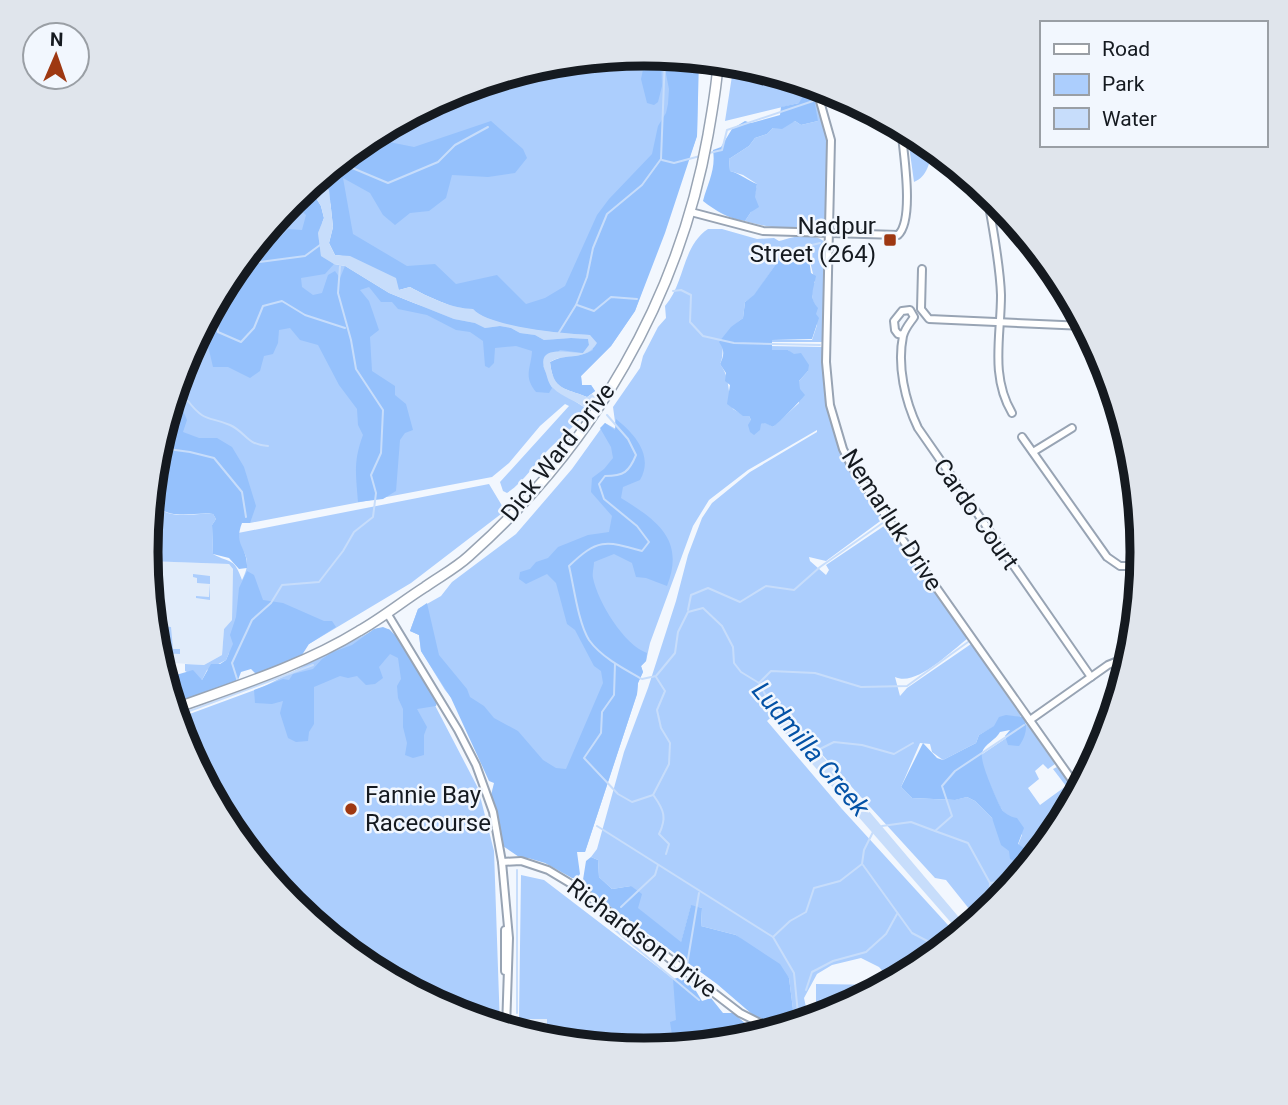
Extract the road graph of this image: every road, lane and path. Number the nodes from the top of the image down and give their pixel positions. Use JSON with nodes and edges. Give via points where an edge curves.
{"nodes":[{"id":1,"x":716,"y":72,"type":"edge"},
{"id":2,"x":819,"y":99,"type":"edge"},
{"id":3,"x":902,"y":141,"type":"edge"},
{"id":4,"x":989,"y":210,"type":"edge"},
{"id":5,"x":691,"y":212,"type":"junction"},
{"id":6,"x":830,"y":234,"type":"junction"},
{"id":7,"x":922,"y":269,"type":"dead end"},
{"id":8,"x":999,"y":323,"type":"junction"},
{"id":9,"x":1073,"y":326,"type":"edge"},
{"id":10,"x":903,"y":335,"type":"dead end"},
{"id":11,"x":1012,"y":413,"type":"dead end"},
{"id":12,"x":1072,"y":428,"type":"dead end"},
{"id":13,"x":1022,"y":436,"type":"dead end"},
{"id":14,"x":1033,"y":452,"type":"junction"},
{"id":15,"x":1130,"y":566,"type":"edge"},
{"id":16,"x":387,"y":613,"type":"junction"},
{"id":17,"x":1117,"y":662,"type":"edge"},
{"id":18,"x":1091,"y":677,"type":"junction"},
{"id":19,"x":183,"y":705,"type":"edge"},
{"id":20,"x":1030,"y":720,"type":"junction"},
{"id":21,"x":1073,"y":781,"type":"edge"},
{"id":22,"x":502,"y":862,"type":"junction"},
{"id":23,"x":506,"y":1018,"type":"edge"},
{"id":24,"x":762,"y":1024,"type":"edge"}],
"edges":[{"from":1,"to":5,"type":"street","name":"Dick Ward Drive"},
{"from":2,"to":6,"type":"street","name":"Nemarluk Drive","via":[[831,140]]},
{"from":3,"to":6,"type":"street","via":[[904,229],[894,236]]},
{"from":4,"to":8,"type":"street","via":[[1000,287]]},
{"from":5,"to":6,"type":"street","via":[[763,231]]},
{"from":5,"to":16,"type":"street","name":"Dick Ward Drive","via":[[649,322],[592,416],[524,503],[467,558]]},
{"from":6,"to":20,"type":"street","name":"Nemarluk Drive","via":[[827,379],[843,449]]},
{"from":7,"to":8,"type":"street","via":[[921,309],[926,318]]},
{"from":8,"to":9,"type":"street"},
{"from":8,"to":11,"type":"street","via":[[998,369]]},
{"from":10,"to":18,"type":"street","name":"Cardo Court","via":[[905,393],[918,428]]},
{"from":12,"to":14,"type":"street"},
{"from":13,"to":14,"type":"street"},
{"from":14,"to":15,"type":"street","via":[[1107,557]]},
{"from":16,"to":19,"type":"street","name":"Dick Ward Drive","via":[[307,656]]},
{"from":16,"to":22,"type":"street","via":[[476,765],[493,812]]},
{"from":17,"to":18,"type":"street"},
{"from":18,"to":20,"type":"street"},
{"from":20,"to":21,"type":"street","name":"Nemarluk Drive"},
{"from":22,"to":23,"type":"street"},
{"from":22,"to":24,"type":"street","name":"Richardson Drive","via":[[522,861],[578,888],[740,1013]]}]}
